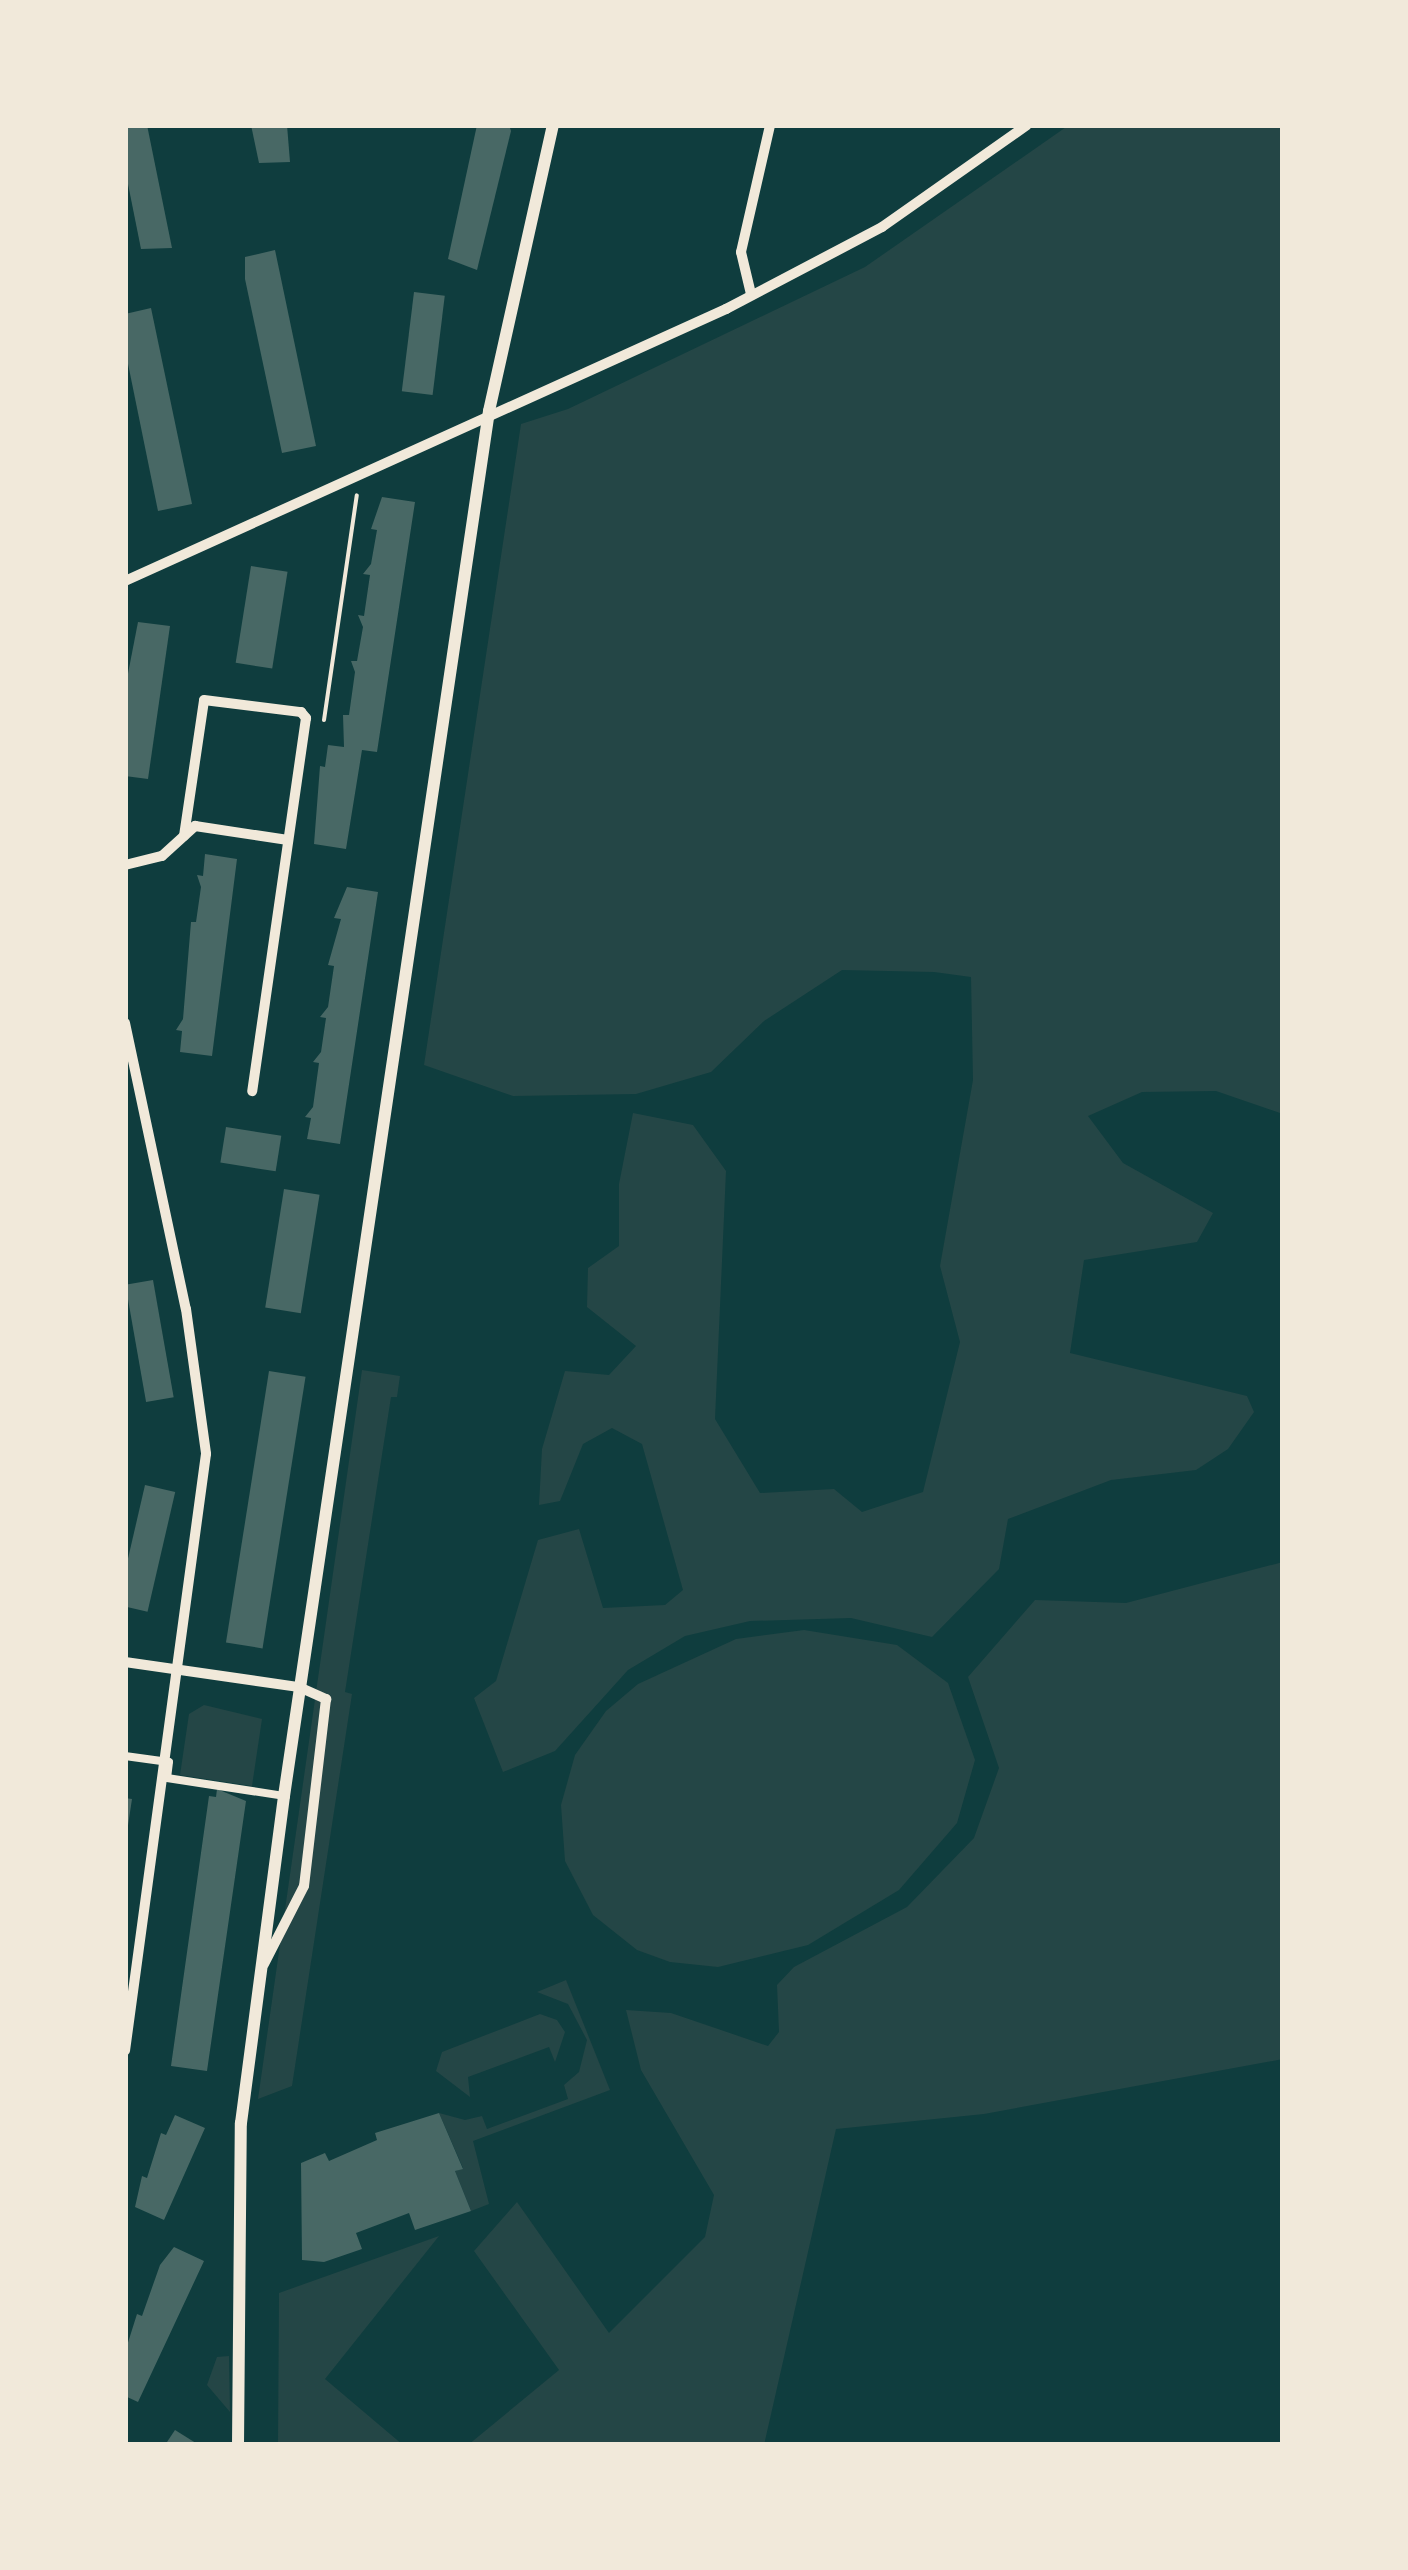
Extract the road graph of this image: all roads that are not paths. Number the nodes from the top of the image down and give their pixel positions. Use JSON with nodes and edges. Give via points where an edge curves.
{"nodes":[{"id":1,"x":553,"y":125,"type":"edge"},
{"id":2,"x":770,"y":125,"type":"edge"},
{"id":3,"x":1027,"y":125,"type":"edge"},
{"id":4,"x":752,"y":294,"type":"junction"},
{"id":5,"x":489,"y":411,"type":"junction"},
{"id":6,"x":125,"y":580,"type":"edge"},
{"id":7,"x":184,"y":836,"type":"junction"},
{"id":8,"x":288,"y":840,"type":"junction"},
{"id":9,"x":125,"y":865,"type":"edge"},
{"id":10,"x":125,"y":1024,"type":"edge"},
{"id":11,"x":252,"y":1092,"type":"dead end"},
{"id":12,"x":125,"y":1662,"type":"edge"},
{"id":13,"x":176,"y":1669,"type":"junction"},
{"id":14,"x":300,"y":1686,"type":"junction"},
{"id":15,"x":125,"y":1756,"type":"edge"},
{"id":16,"x":164,"y":1762,"type":"junction"},
{"id":17,"x":284,"y":1796,"type":"junction"},
{"id":18,"x":261,"y":1968,"type":"junction"},
{"id":19,"x":125,"y":2051,"type":"edge"},
{"id":20,"x":238,"y":2445,"type":"edge"}],
"edges":[{"from":1,"to":5,"type":"street"},
{"from":2,"to":4,"type":"street","via":[[742,252]]},
{"from":3,"to":4,"type":"street","via":[[882,227]]},
{"from":4,"to":5,"type":"street"},
{"from":5,"to":6,"type":"street"},
{"from":5,"to":14,"type":"street"},
{"from":7,"to":8,"type":"street","via":[[195,826]]},
{"from":7,"to":8,"type":"street","via":[[204,700],[304,715]]},
{"from":7,"to":9,"type":"street","via":[[162,856]]},
{"from":8,"to":11,"type":"street"},
{"from":10,"to":13,"type":"street","via":[[186,1309],[206,1454]]},
{"from":12,"to":13,"type":"street"},
{"from":13,"to":14,"type":"street"},
{"from":13,"to":16,"type":"street"},
{"from":14,"to":17,"type":"street"},
{"from":14,"to":18,"type":"street","via":[[322,1692],[328,1715],[304,1886]]},
{"from":15,"to":16,"type":"street"},
{"from":16,"to":17,"type":"street","via":[[168,1778]]},
{"from":16,"to":19,"type":"street"},
{"from":17,"to":18,"type":"street"},
{"from":18,"to":20,"type":"street","via":[[240,2136]]}]}
